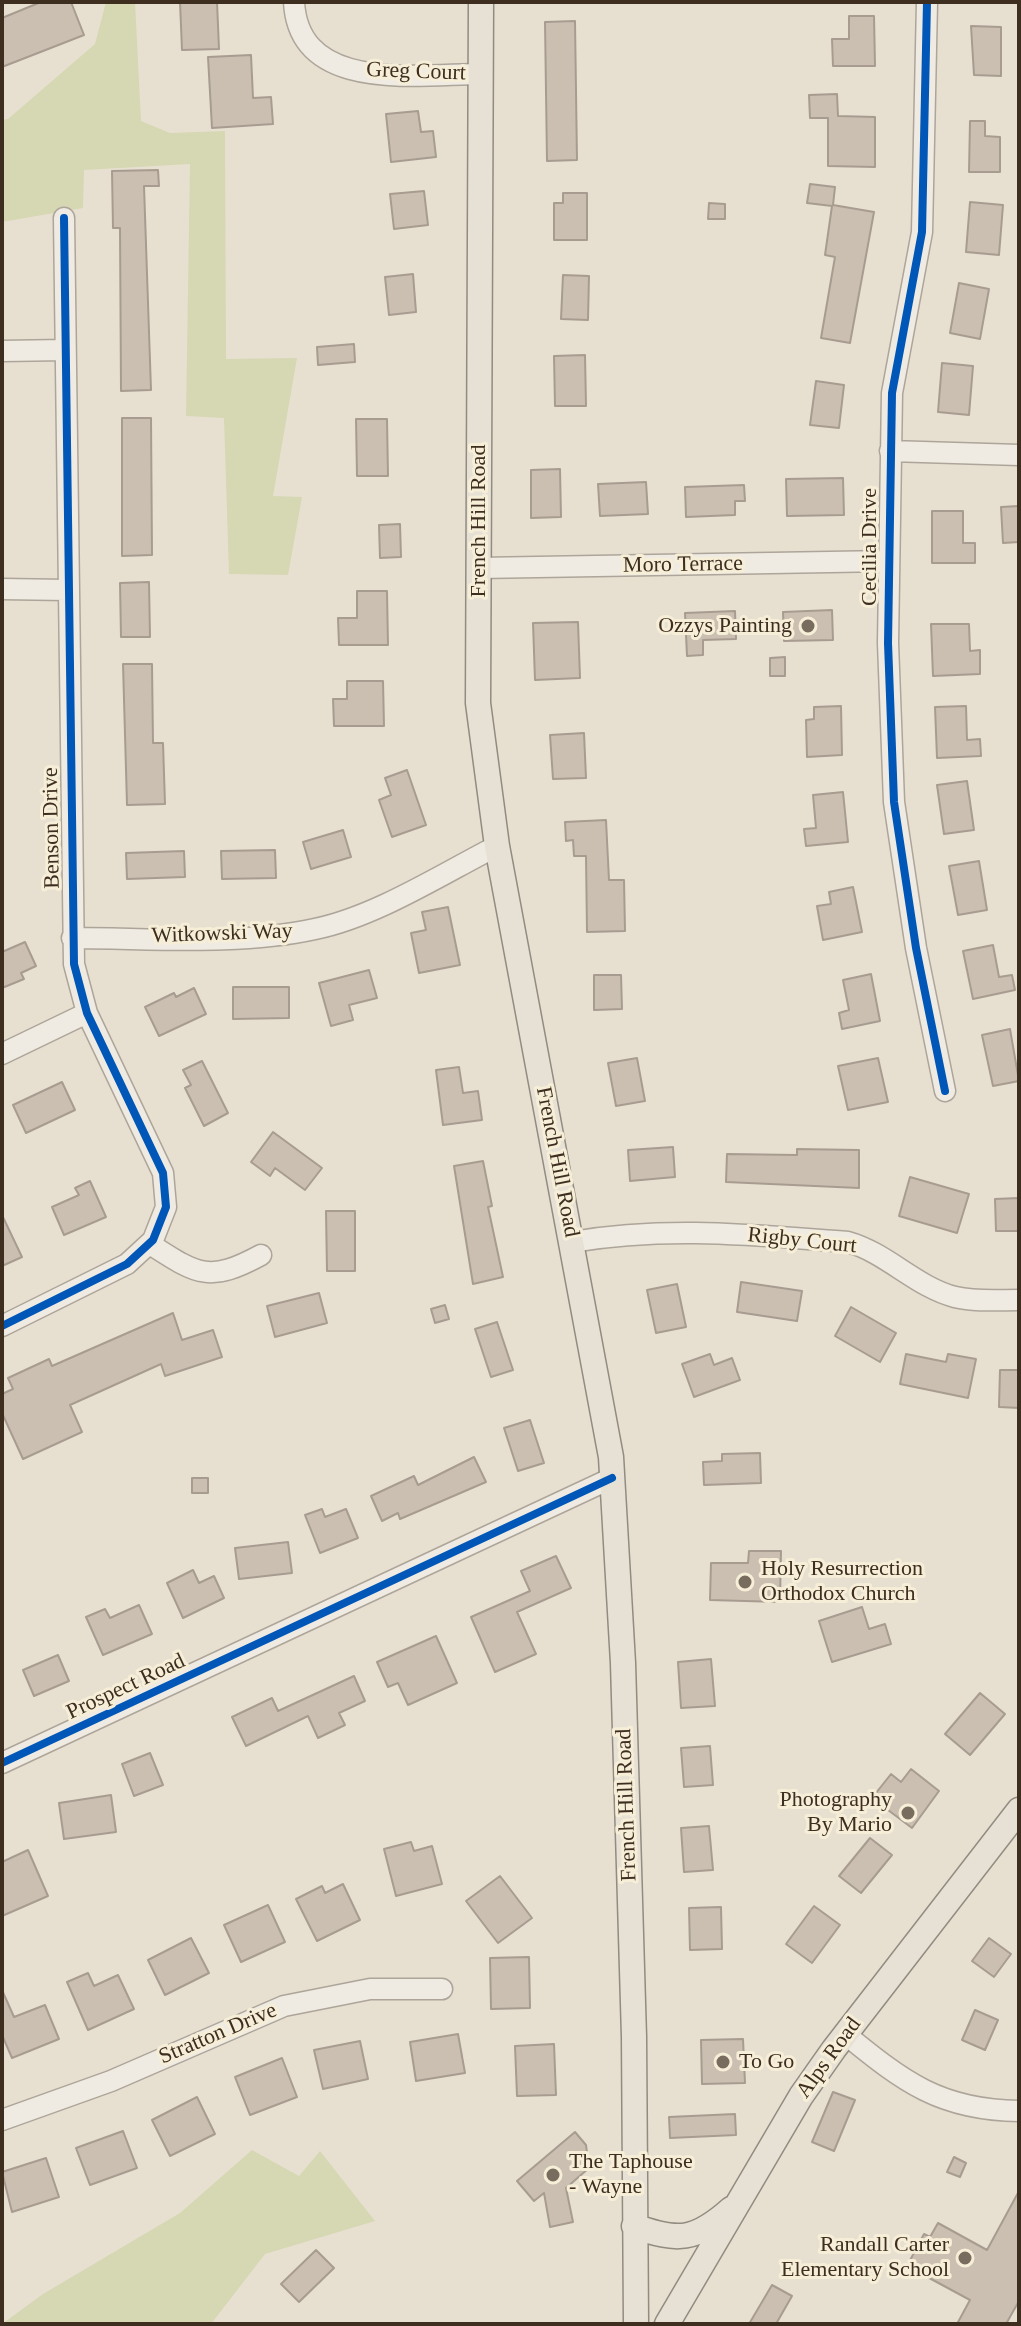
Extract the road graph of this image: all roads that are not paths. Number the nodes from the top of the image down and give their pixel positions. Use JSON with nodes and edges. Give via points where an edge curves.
{"nodes":[{"id":1,"x":294,"y":2,"type":"edge"},
{"id":2,"x":481,"y":2,"type":"edge"},
{"id":3,"x":927,"y":2,"type":"edge"},
{"id":4,"x":482,"y":74,"type":"junction"},
{"id":5,"x":64,"y":218,"type":"dead end"},
{"id":6,"x":64,"y":350,"type":"junction"},
{"id":7,"x":2,"y":351,"type":"edge"},
{"id":8,"x":890,"y":451,"type":"junction"},
{"id":9,"x":1019,"y":455,"type":"edge"},
{"id":10,"x":888,"y":561,"type":"junction"},
{"id":11,"x":479,"y":568,"type":"junction"},
{"id":12,"x":2,"y":589,"type":"edge"},
{"id":13,"x":67,"y":590,"type":"junction"},
{"id":14,"x":497,"y":846,"type":"junction"},
{"id":15,"x":72,"y":938,"type":"junction"},
{"id":16,"x":87,"y":1013,"type":"junction"},
{"id":17,"x":2,"y":1054,"type":"edge"},
{"id":18,"x":945,"y":1091,"type":"dead end"},
{"id":19,"x":572,"y":1242,"type":"junction"},
{"id":20,"x":150,"y":1244,"type":"junction"},
{"id":21,"x":261,"y":1255,"type":"dead end"},
{"id":22,"x":1019,"y":1300,"type":"edge"},
{"id":23,"x":2,"y":1326,"type":"edge"},
{"id":24,"x":612,"y":1478,"type":"junction"},
{"id":25,"x":2,"y":1763,"type":"edge"},
{"id":26,"x":1019,"y":1810,"type":"edge"},
{"id":27,"x":442,"y":1989,"type":"dead end"},
{"id":28,"x":845,"y":2034,"type":"junction"},
{"id":29,"x":1019,"y":2111,"type":"edge"},
{"id":30,"x":2,"y":2120,"type":"edge"},
{"id":31,"x":739,"y":2202,"type":"junction"},
{"id":32,"x":634,"y":2226,"type":"junction"},
{"id":33,"x":636,"y":2324,"type":"edge"},
{"id":34,"x":667,"y":2324,"type":"edge"}],
"edges":[{"from":1,"to":4,"type":"street","name":"Greg Court","via":[[303,36],[322,59],[345,70]]},
{"from":2,"to":4,"type":"main road","name":"French Hill Road"},
{"from":3,"to":8,"type":"street","name":"Cecilia Drive","via":[[922,232],[892,393]]},
{"from":4,"to":11,"type":"main road","name":"French Hill Road"},
{"from":5,"to":6,"type":"street","name":"Benson Drive"},
{"from":6,"to":7,"type":"street"},
{"from":6,"to":13,"type":"street","name":"Benson Drive"},
{"from":8,"to":9,"type":"street"},
{"from":8,"to":10,"type":"street","name":"Cecilia Drive"},
{"from":10,"to":11,"type":"street","name":"Moro Terrace"},
{"from":10,"to":18,"type":"street","name":"Cecilia Drive","via":[[894,802]]},
{"from":11,"to":14,"type":"main road","name":"French Hill Road","via":[[478,703]]},
{"from":12,"to":13,"type":"street"},
{"from":13,"to":15,"type":"street","name":"Benson Drive"},
{"from":14,"to":15,"type":"street","name":"Witkowski Way","via":[[426,883],[314,930],[235,937]]},
{"from":14,"to":19,"type":"main road","name":"French Hill Road"},
{"from":15,"to":16,"type":"street","name":"Benson Drive"},
{"from":16,"to":17,"type":"street"},
{"from":16,"to":20,"type":"street","name":"Benson Drive","via":[[163,1173],[166,1207]]},
{"from":19,"to":22,"type":"street","name":"Rigby Court","via":[[629,1232],[682,1231],[848,1242],[955,1297]]},
{"from":19,"to":24,"type":"main road","name":"French Hill Road"},
{"from":20,"to":21,"type":"street","via":[[184,1267],[203,1272],[229,1273]]},
{"from":20,"to":23,"type":"street","name":"Benson Drive","via":[[127,1264]]},
{"from":24,"to":25,"type":"street","name":"Prospect Road"},
{"from":24,"to":32,"type":"main road","name":"French Hill Road","via":[[624,1694]]},
{"from":26,"to":28,"type":"main road","name":"Alps Road"},
{"from":27,"to":30,"type":"street","name":"Stratton Drive","via":[[370,1989],[284,2006],[111,2081]]},
{"from":28,"to":29,"type":"street","via":[[924,2093],[979,2110]]},
{"from":28,"to":31,"type":"main road","name":"Alps Road","via":[[767,2149]]},
{"from":31,"to":32,"type":"main road","via":[[714,2225],[690,2237],[663,2236]]},
{"from":31,"to":34,"type":"main road","name":"Alps Road"},
{"from":32,"to":33,"type":"main road","name":"French Hill Road"}]}
